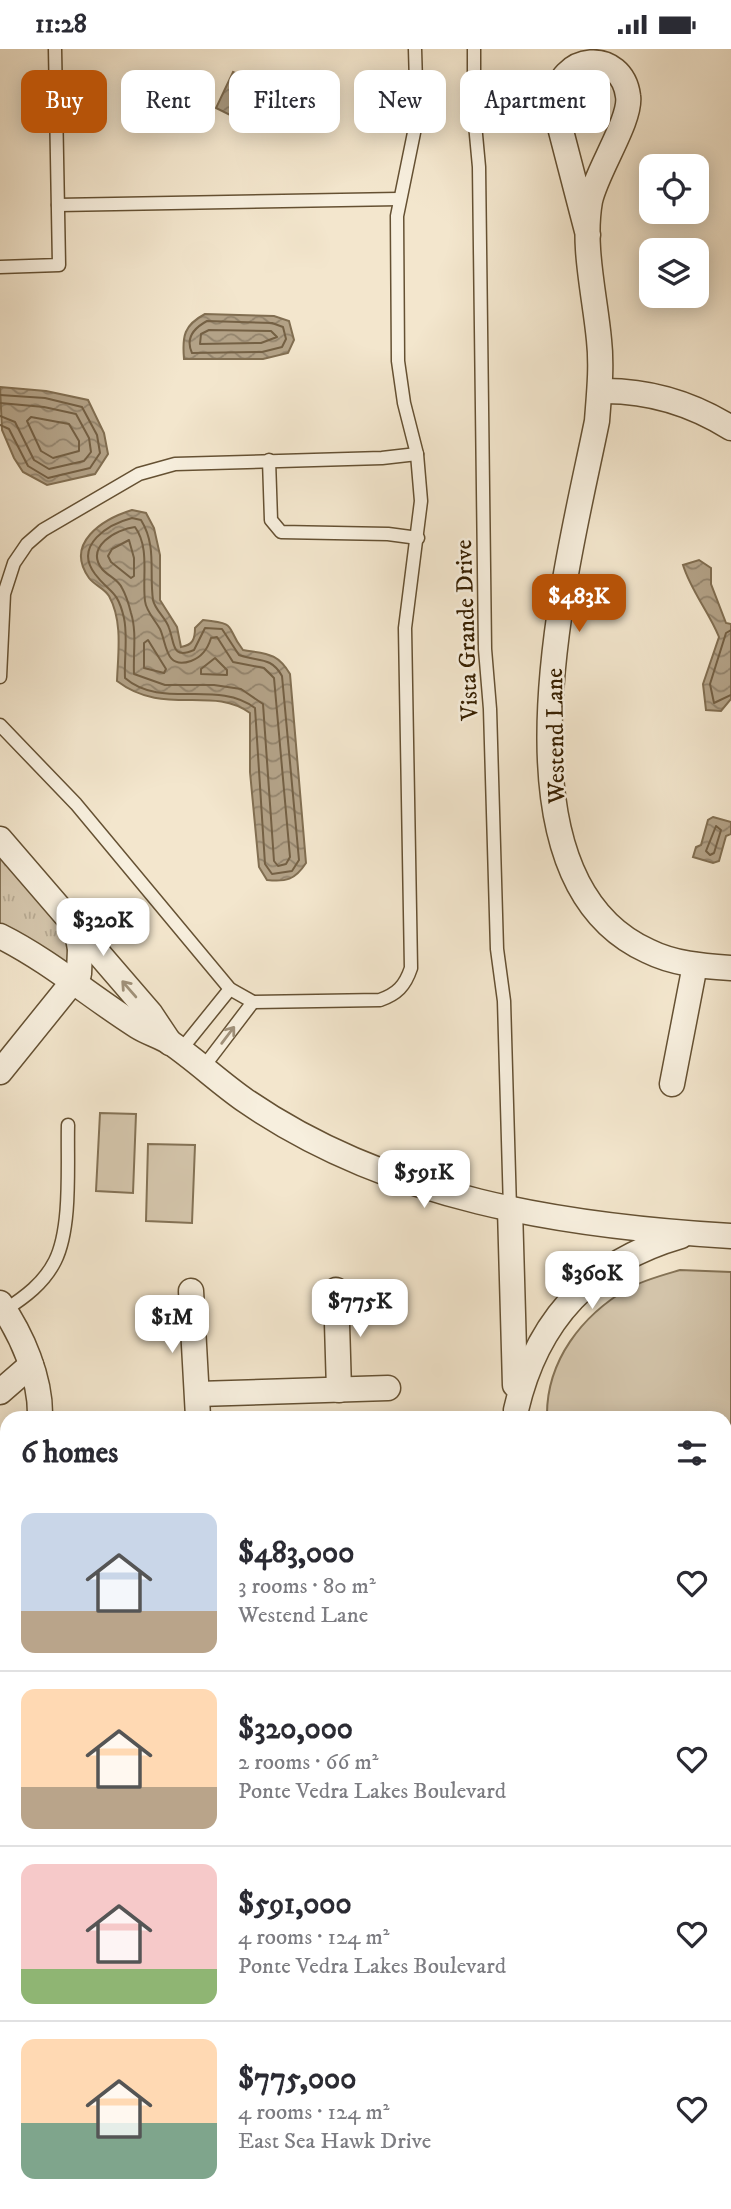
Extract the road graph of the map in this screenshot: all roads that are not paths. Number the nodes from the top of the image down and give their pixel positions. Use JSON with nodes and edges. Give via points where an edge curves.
{"nodes":[{"id":1,"x":55,"y":49,"type":"edge"},
{"id":2,"x":415,"y":49,"type":"edge"},
{"id":3,"x":474,"y":49,"type":"edge"},
{"id":4,"x":599,"y":56,"type":"edge"},
{"id":5,"x":399,"y":199,"type":"junction"},
{"id":6,"x":58,"y":205,"type":"junction"},
{"id":7,"x":588,"y":235,"type":"junction"},
{"id":8,"x":0,"y":267,"type":"edge"},
{"id":9,"x":600,"y":390,"type":"junction"},
{"id":10,"x":731,"y":428,"type":"edge"},
{"id":11,"x":417,"y":454,"type":"junction"},
{"id":12,"x":270,"y":460,"type":"junction"},
{"id":13,"x":418,"y":538,"type":"junction"},
{"id":14,"x":3,"y":583,"type":"edge"},
{"id":15,"x":0,"y":677,"type":"edge"},
{"id":16,"x":0,"y":725,"type":"edge"},
{"id":17,"x":0,"y":839,"type":"edge"},
{"id":18,"x":76,"y":927,"type":"junction"},
{"id":19,"x":0,"y":936,"type":"edge"},
{"id":20,"x":695,"y":965,"type":"junction"},
{"id":21,"x":731,"y":968,"type":"edge"},
{"id":22,"x":75,"y":981,"type":"junction"},
{"id":23,"x":230,"y":989,"type":"junction"},
{"id":24,"x":253,"y":1002,"type":"junction"},
{"id":25,"x":175,"y":1047,"type":"junction"},
{"id":26,"x":1,"y":1068,"type":"edge"},
{"id":27,"x":202,"y":1069,"type":"junction"},
{"id":28,"x":672,"y":1084,"type":"dead end"},
{"id":29,"x":68,"y":1125,"type":"dead end"},
{"id":30,"x":510,"y":1209,"type":"junction"},
{"id":31,"x":690,"y":1233,"type":"junction"},
{"id":32,"x":731,"y":1235,"type":"edge"},
{"id":33,"x":336,"y":1290,"type":"dead end"},
{"id":34,"x":191,"y":1291,"type":"dead end"},
{"id":35,"x":2,"y":1306,"type":"edge"},
{"id":36,"x":31,"y":1365,"type":"junction"},
{"id":37,"x":388,"y":1388,"type":"dead end"},
{"id":38,"x":339,"y":1390,"type":"junction"},
{"id":39,"x":0,"y":1392,"type":"edge"},
{"id":40,"x":198,"y":1406,"type":"edge"},
{"id":41,"x":40,"y":1411,"type":"edge"},
{"id":42,"x":516,"y":1411,"type":"edge"},
{"id":43,"x":517,"y":1411,"type":"edge"}],
"edges":[{"from":1,"to":6,"type":"lane"},
{"from":2,"to":5,"type":"lane","via":[[417,118]]},
{"from":3,"to":30,"type":"lane","name":"Vista Grande Drive","via":[[484,610]]},
{"from":4,"to":7,"type":"street","via":[[627,87],[629,101],[625,119],[597,174]]},
{"from":4,"to":7,"type":"street","via":[[561,77],[554,104]]},
{"from":5,"to":6,"type":"lane"},
{"from":5,"to":11,"type":"lane","via":[[398,361]]},
{"from":6,"to":8,"type":"lane","via":[[59,265]]},
{"from":7,"to":9,"type":"street","name":"Westend Lane","via":[[600,344]]},
{"from":9,"to":10,"type":"street","via":[[652,395],[686,405]]},
{"from":9,"to":20,"type":"street","name":"Westend Lane","via":[[554,647],[556,827],[570,871],[601,915],[646,951]]},
{"from":11,"to":12,"type":"lane"},
{"from":11,"to":13,"type":"lane"},
{"from":12,"to":13,"type":"lane","via":[[271,520],[281,532]]},
{"from":12,"to":14,"type":"lane","via":[[175,464],[139,474],[43,530],[20,554]]},
{"from":13,"to":24,"type":"lane","via":[[405,628],[411,968],[407,980],[380,1000]]},
{"from":14,"to":15,"type":"lane"},
{"from":16,"to":23,"type":"lane","via":[[84,814]]},
{"from":17,"to":18,"type":"street"},
{"from":18,"to":22,"type":"street","via":[[81,963]]},
{"from":25,"to":18,"type":"street","one_way":true},
{"from":19,"to":22,"type":"street"},
{"from":20,"to":21,"type":"street","name":"Westend Lane"},
{"from":20,"to":28,"type":"street"},
{"from":22,"to":25,"type":"street","via":[[138,1027]]},
{"from":22,"to":26,"type":"street"},
{"from":23,"to":24,"type":"lane"},
{"from":23,"to":25,"type":"lane"},
{"from":27,"to":24,"type":"lane","one_way":true},
{"from":25,"to":27,"type":"street"},
{"from":27,"to":30,"type":"street","via":[[284,1125],[335,1152],[444,1193]]},
{"from":29,"to":35,"type":"lane","via":[[63,1228],[56,1260],[39,1283]]},
{"from":30,"to":31,"type":"street"},
{"from":30,"to":42,"type":"street"},
{"from":31,"to":32,"type":"street"},
{"from":31,"to":43,"type":"street","via":[[625,1258],[571,1299],[534,1351]]},
{"from":33,"to":38,"type":"street"},
{"from":34,"to":40,"type":"street"},
{"from":35,"to":36,"type":"street"},
{"from":36,"to":39,"type":"street"},
{"from":36,"to":41,"type":"street"},
{"from":37,"to":38,"type":"street"},
{"from":38,"to":40,"type":"street"}]}
